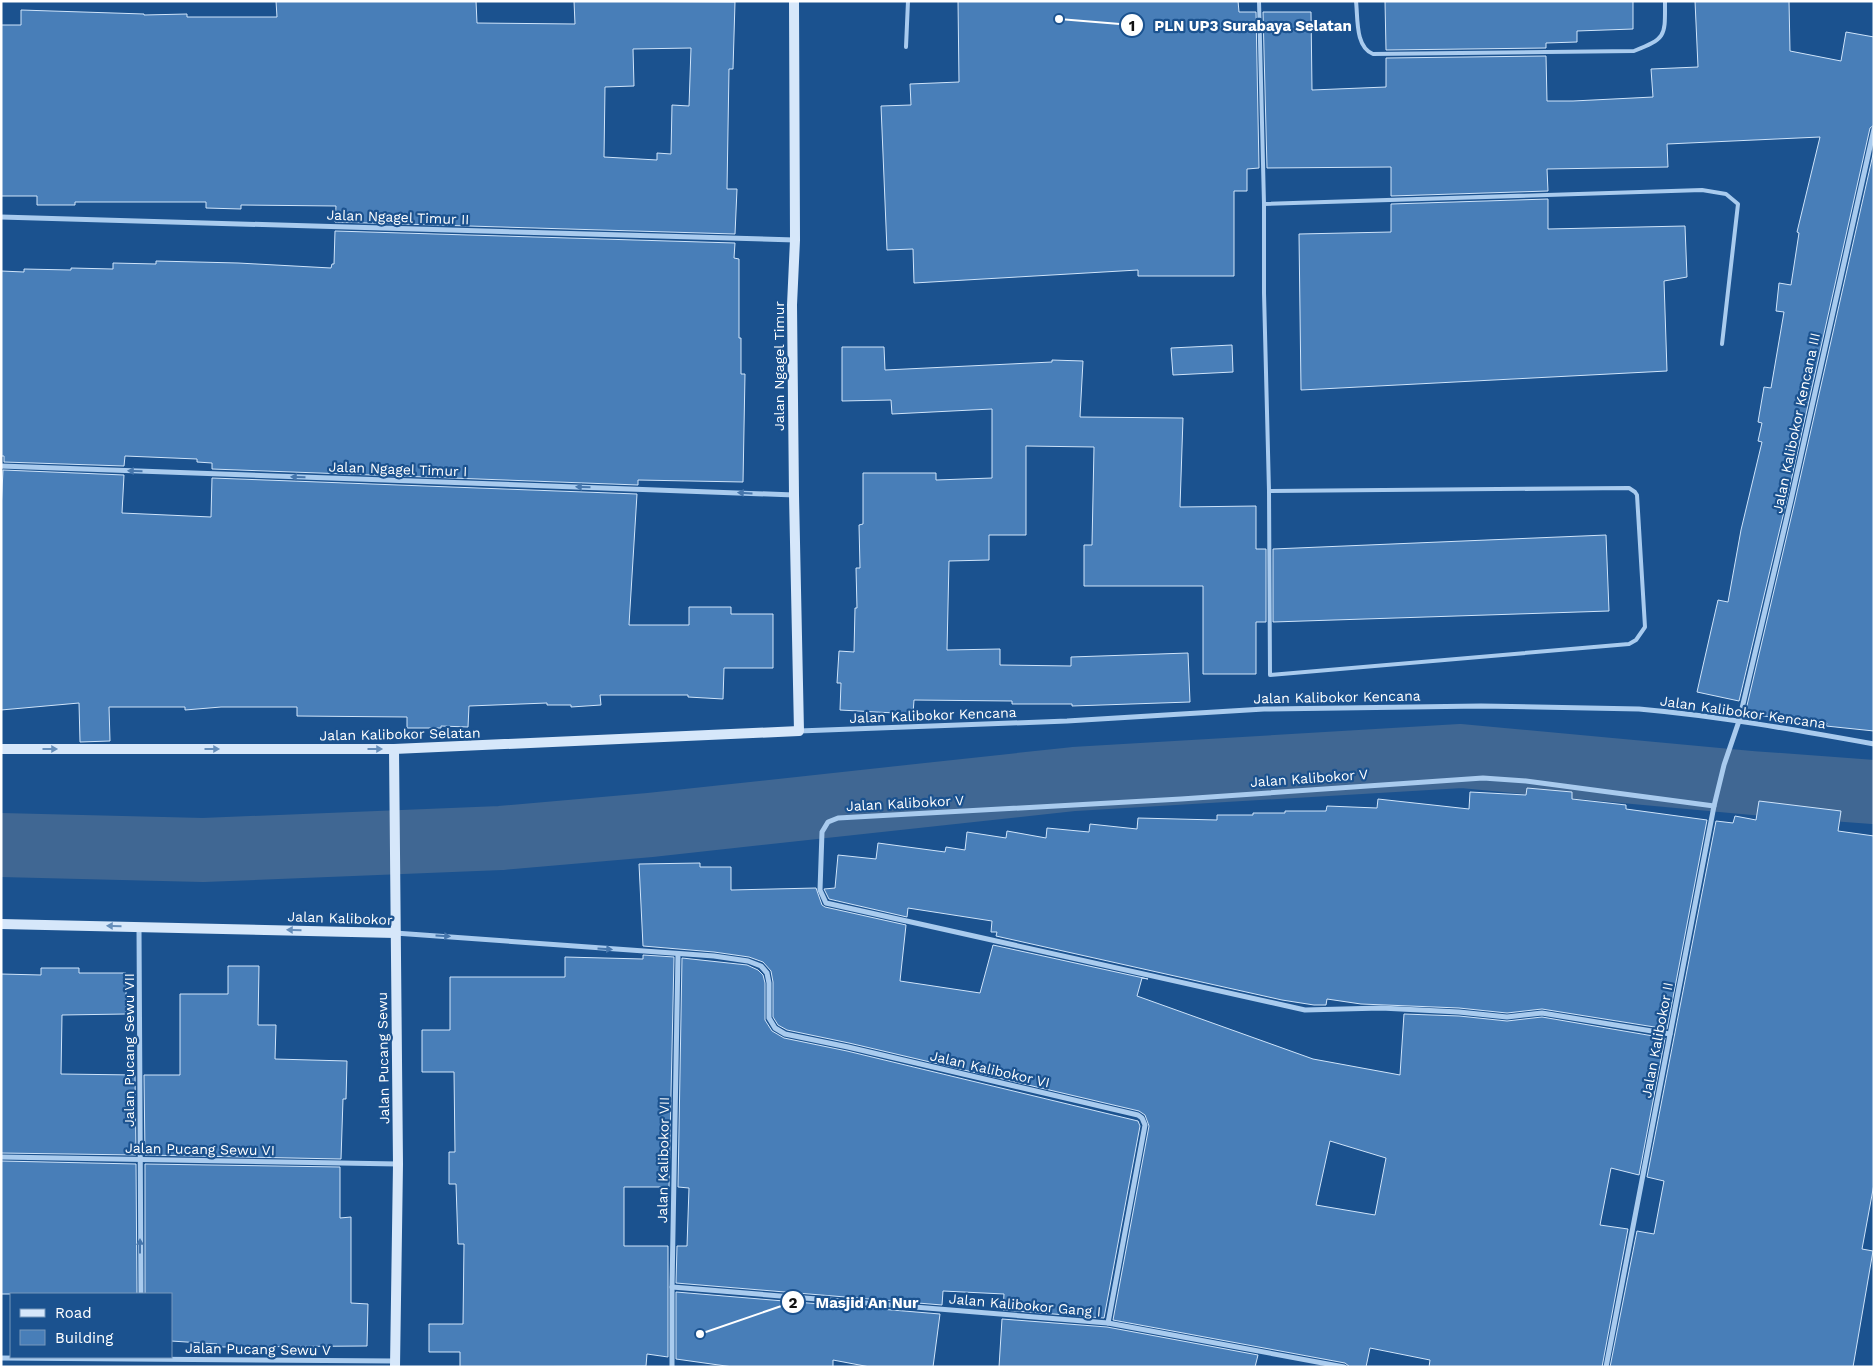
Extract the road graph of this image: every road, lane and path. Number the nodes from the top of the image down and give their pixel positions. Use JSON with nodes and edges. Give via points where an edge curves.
{"nodes":[{"id":1,"x":794,"y":1,"type":"edge"},
{"id":2,"x":908,"y":1,"type":"edge"},
{"id":3,"x":1259,"y":1,"type":"edge"},
{"id":4,"x":1356,"y":1,"type":"edge"},
{"id":5,"x":1666,"y":1,"type":"edge"},
{"id":6,"x":906,"y":47,"type":"dead end"},
{"id":7,"x":1874,"y":129,"type":"edge"},
{"id":8,"x":1264,"y":204,"type":"junction"},
{"id":9,"x":1,"y":217,"type":"edge"},
{"id":10,"x":795,"y":240,"type":"junction"},
{"id":11,"x":1722,"y":344,"type":"dead end"},
{"id":12,"x":1,"y":466,"type":"edge"},
{"id":13,"x":1268,"y":491,"type":"junction"},
{"id":14,"x":794,"y":495,"type":"junction"},
{"id":15,"x":1739,"y":721,"type":"junction"},
{"id":16,"x":800,"y":731,"type":"junction"},
{"id":17,"x":1874,"y":744,"type":"edge"},
{"id":18,"x":1,"y":749,"type":"edge"},
{"id":19,"x":394,"y":750,"type":"junction"},
{"id":20,"x":1714,"y":806,"type":"junction"},
{"id":21,"x":1,"y":924,"type":"edge"},
{"id":22,"x":139,"y":926,"type":"junction"},
{"id":23,"x":395,"y":933,"type":"junction"},
{"id":24,"x":678,"y":954,"type":"junction"},
{"id":25,"x":1670,"y":1034,"type":"junction"},
{"id":26,"x":1,"y":1157,"type":"edge"},
{"id":27,"x":140,"y":1159,"type":"junction"},
{"id":28,"x":398,"y":1164,"type":"junction"},
{"id":29,"x":672,"y":1287,"type":"junction"},
{"id":30,"x":141,"y":1293,"type":"edge"},
{"id":31,"x":1108,"y":1323,"type":"junction"},
{"id":32,"x":1,"y":1358,"type":"edge"},
{"id":33,"x":141,"y":1358,"type":"edge"},
{"id":34,"x":396,"y":1364,"type":"edge"},
{"id":35,"x":141,"y":1367,"type":"edge"},
{"id":36,"x":672,"y":1367,"type":"edge"},
{"id":37,"x":1344,"y":1367,"type":"edge"},
{"id":38,"x":1606,"y":1367,"type":"edge"}],
"edges":[{"from":1,"to":10,"type":"street","name":"Jalan Ngagel Timur"},
{"from":2,"to":6,"type":"lane"},
{"from":3,"to":8,"type":"lane"},
{"from":4,"to":5,"type":"lane","via":[[1361,44],[1373,54],[1634,51],[1653,44],[1665,31]]},
{"from":7,"to":15,"type":"street","name":"Jalan Kalibokor Kencana III"},
{"from":8,"to":11,"type":"lane","via":[[1702,190],[1726,194],[1738,204]]},
{"from":8,"to":13,"type":"lane"},
{"from":9,"to":10,"type":"street","name":"Jalan Ngagel Timur II"},
{"from":10,"to":14,"type":"street","name":"Jalan Ngagel Timur","via":[[792,306]]},
{"from":14,"to":12,"type":"street","name":"Jalan Ngagel Timur I","one_way":true},
{"from":13,"to":13,"type":"lane","via":[[1629,488],[1637,495],[1645,627],[1629,644],[1270,676]]},
{"from":14,"to":16,"type":"street","name":"Jalan Ngagel Timur"},
{"from":15,"to":16,"type":"street","name":"Jalan Kalibokor Kencana","via":[[1639,709],[1481,706],[1264,709],[1058,722]]},
{"from":15,"to":17,"type":"street","name":"Jalan Kalibokor Kencana"},
{"from":15,"to":20,"type":"street","name":"Jalan Kalibokor II"},
{"from":16,"to":19,"type":"street","name":"Jalan Kalibokor Selatan"},
{"from":18,"to":19,"type":"street","name":"Jalan Kalibokor Selatan","one_way":true},
{"from":19,"to":23,"type":"street","name":"Jalan Pucang Sewu"},
{"from":20,"to":25,"type":"street","name":"Jalan Kalibokor II"},
{"from":20,"to":25,"type":"street","name":"Jalan Kalibokor V","via":[[1483,778],[838,818],[828,822],[822,832],[820,890],[826,903],[1306,1010],[1381,1008],[1507,1017],[1542,1012]]},
{"from":22,"to":21,"type":"street","name":"Jalan Kalibokor","one_way":true},
{"from":23,"to":22,"type":"street","name":"Jalan Kalibokor","one_way":true},
{"from":22,"to":27,"type":"street","name":"Jalan Pucang Sewu VII"},
{"from":23,"to":24,"type":"street","name":"Jalan Kalibokor","one_way":true},
{"from":23,"to":28,"type":"street","name":"Jalan Pucang Sewu"},
{"from":24,"to":29,"type":"street","name":"Jalan Kalibokor VII"},
{"from":24,"to":31,"type":"street","name":"Jalan Kalibokor VI","via":[[714,956],[761,966],[769,983],[769,1018],[775,1028],[785,1034],[1142,1118],[1145,1125]]},
{"from":25,"to":38,"type":"street","name":"Jalan Kalibokor II"},
{"from":26,"to":27,"type":"street","name":"Jalan Pucang Sewu VI"},
{"from":27,"to":28,"type":"street","name":"Jalan Pucang Sewu VI"},
{"from":30,"to":27,"type":"street","name":"Jalan Pucang Sewu VII","one_way":true},
{"from":28,"to":34,"type":"street","name":"Jalan Pucang Sewu"},
{"from":29,"to":31,"type":"street","name":"Jalan Kalibokor Gang I"},
{"from":29,"to":36,"type":"street","name":"Jalan Kalibokor VII"},
{"from":31,"to":37,"type":"street","name":"Jalan Kalibokor Gang I"},
{"from":32,"to":33,"type":"street","name":"Jalan Pucang Sewu V"},
{"from":33,"to":34,"type":"street","name":"Jalan Pucang Sewu V"},
{"from":33,"to":35,"type":"street"}]}
